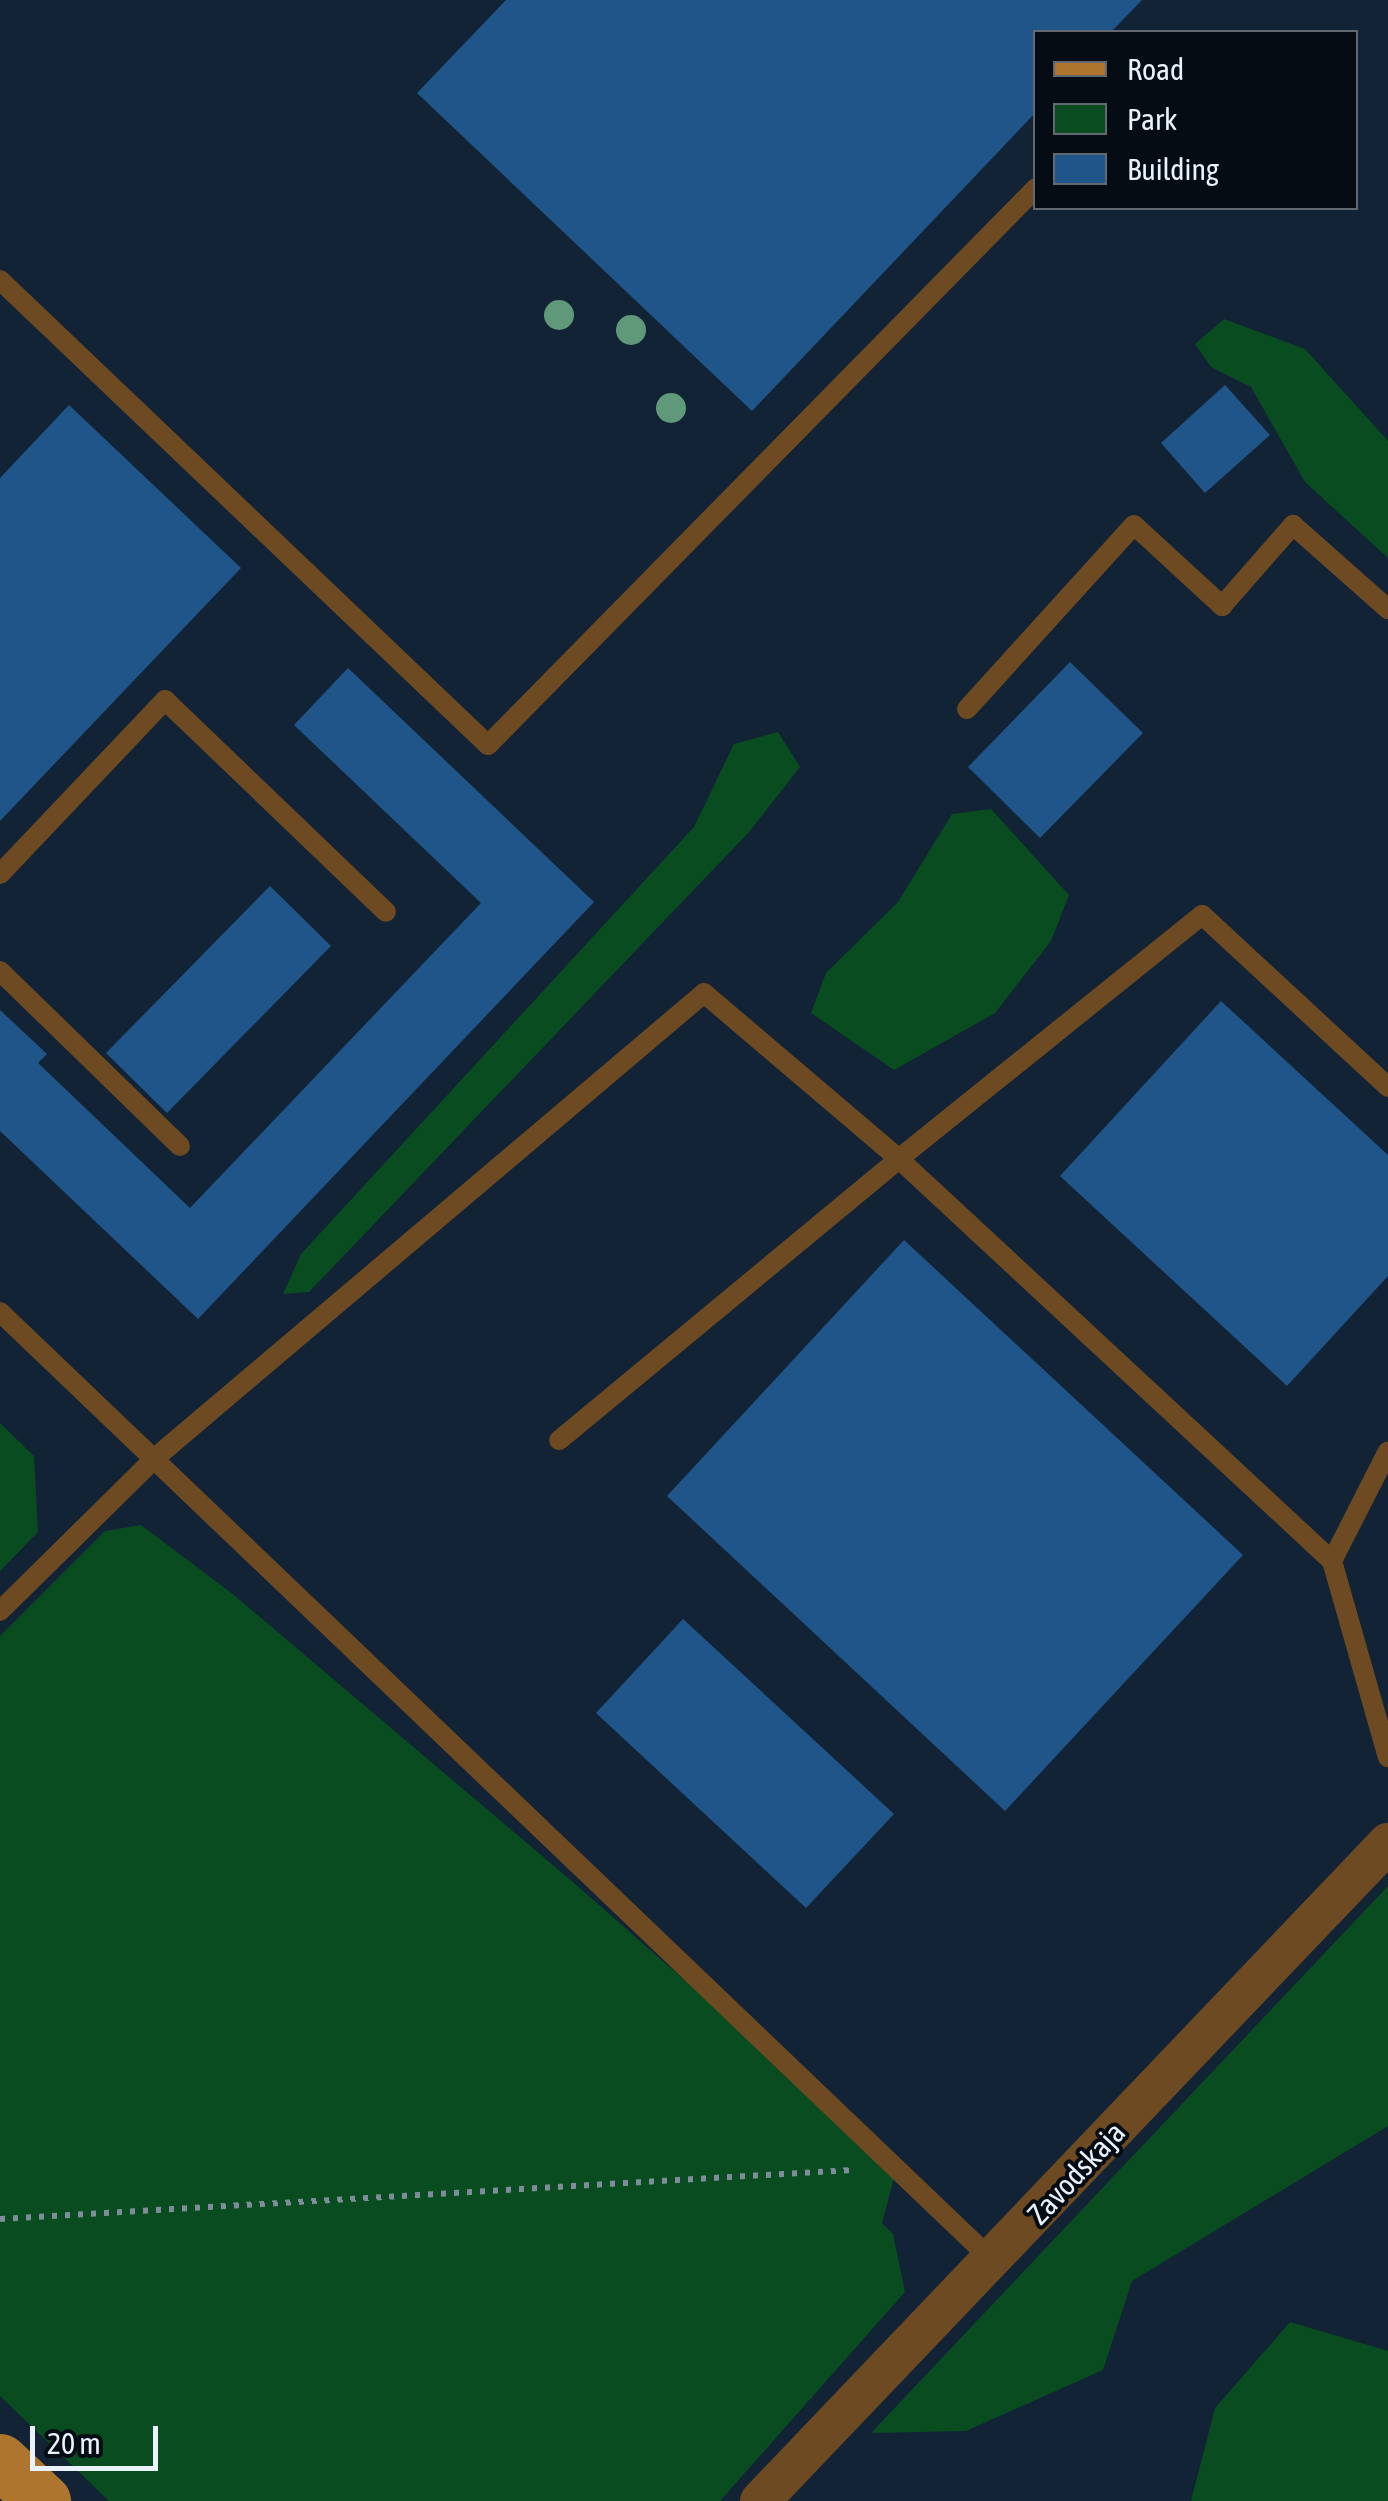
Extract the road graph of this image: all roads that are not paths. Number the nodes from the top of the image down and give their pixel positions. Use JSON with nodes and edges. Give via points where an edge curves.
{"nodes":[{"id":1,"x":1033,"y":191,"type":"edge"},
{"id":2,"x":0,"y":280,"type":"edge"},
{"id":3,"x":1388,"y":609,"type":"edge"},
{"id":4,"x":967,"y":709,"type":"dead end"},
{"id":5,"x":0,"y":874,"type":"edge"},
{"id":6,"x":386,"y":912,"type":"dead end"},
{"id":7,"x":0,"y":971,"type":"edge"},
{"id":8,"x":1388,"y":1087,"type":"edge"},
{"id":9,"x":180,"y":1146,"type":"dead end"},
{"id":10,"x":899,"y":1160,"type":"junction"},
{"id":11,"x":0,"y":1312,"type":"edge"},
{"id":12,"x":560,"y":1440,"type":"dead end"},
{"id":13,"x":1388,"y":1450,"type":"edge"},
{"id":14,"x":155,"y":1458,"type":"junction"},
{"id":15,"x":1332,"y":1561,"type":"junction"},
{"id":16,"x":0,"y":1612,"type":"edge"},
{"id":17,"x":1388,"y":1757,"type":"edge"},
{"id":18,"x":1388,"y":1843,"type":"edge"},
{"id":19,"x":993,"y":2261,"type":"junction"},
{"id":20,"x":0,"y":2461,"type":"edge"},
{"id":21,"x":43,"y":2501,"type":"edge"},
{"id":22,"x":760,"y":2501,"type":"edge"}],
"edges":[{"from":1,"to":2,"type":"lane","via":[[488,745]]},
{"from":3,"to":4,"type":"lane","via":[[1292,525],[1222,606],[1134,525]]},
{"from":5,"to":6,"type":"lane","via":[[165,700]]},
{"from":7,"to":9,"type":"lane"},
{"from":8,"to":10,"type":"lane","via":[[1202,915]]},
{"from":10,"to":12,"type":"lane"},
{"from":10,"to":14,"type":"lane","via":[[704,993]]},
{"from":10,"to":15,"type":"lane"},
{"from":11,"to":14,"type":"lane"},
{"from":13,"to":15,"type":"lane"},
{"from":14,"to":16,"type":"lane"},
{"from":14,"to":19,"type":"lane"},
{"from":15,"to":17,"type":"lane"},
{"from":18,"to":19,"type":"street","name":"Zavodskaja"},
{"from":19,"to":22,"type":"street","name":"Zavodskaja"},
{"from":20,"to":21,"type":"main road"}]}
